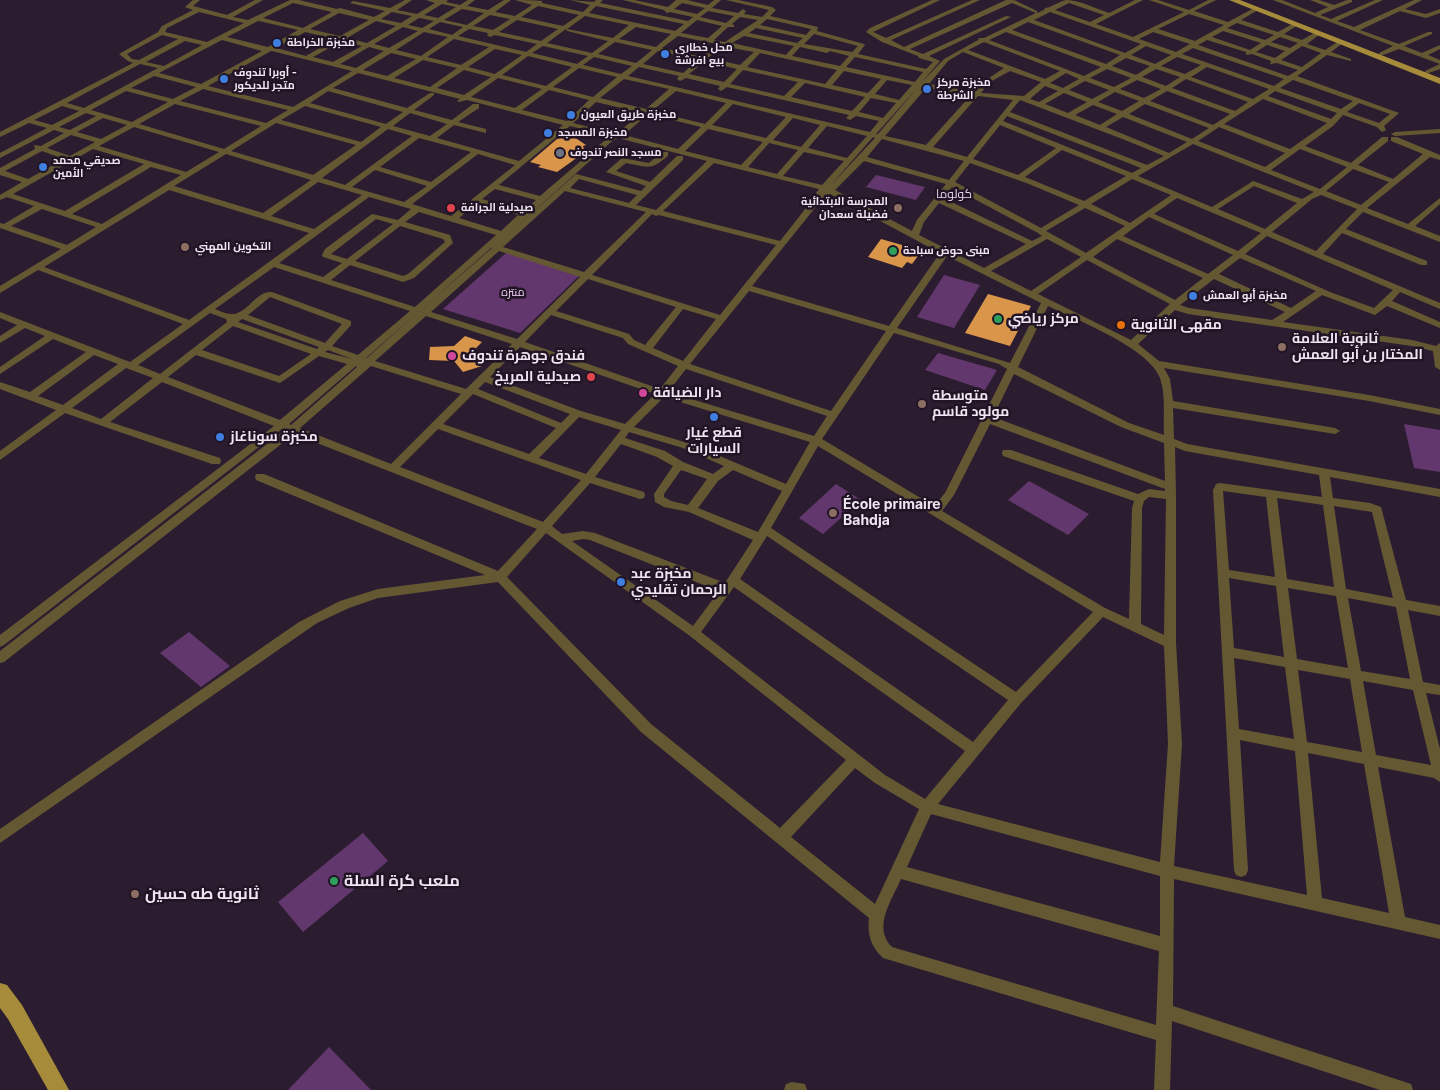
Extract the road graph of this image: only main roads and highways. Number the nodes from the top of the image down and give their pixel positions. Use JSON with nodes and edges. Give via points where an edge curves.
{"nodes":[{"id":1,"x":1233,"y":0,"type":"edge"},
{"id":2,"x":1242,"y":0,"type":"edge"},
{"id":3,"x":1440,"y":77,"type":"edge"},
{"id":4,"x":1440,"y":82,"type":"edge"},
{"id":5,"x":0,"y":992,"type":"edge"},
{"id":6,"x":60,"y":1090,"type":"edge"}],
"edges":[{"from":1,"to":4,"type":"main road"},
{"from":2,"to":3,"type":"main road"},
{"from":5,"to":6,"type":"main road"}]}
